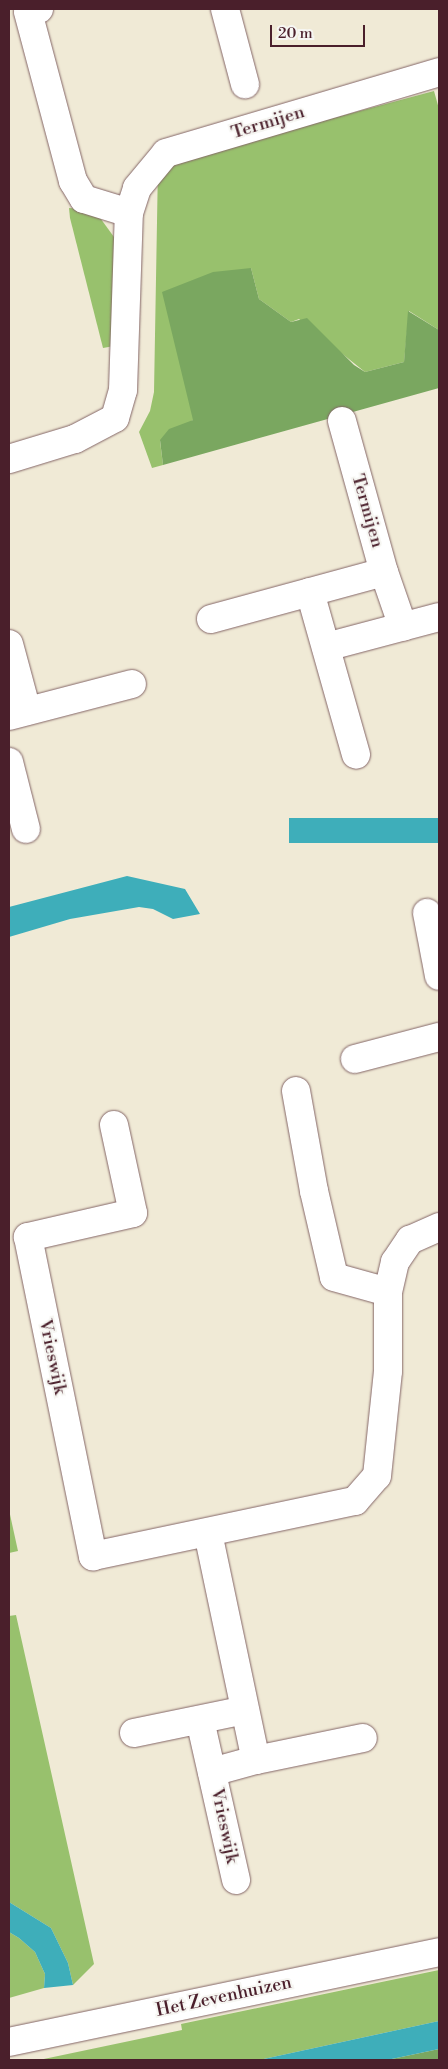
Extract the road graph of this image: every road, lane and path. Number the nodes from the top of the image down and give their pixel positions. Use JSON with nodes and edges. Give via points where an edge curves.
{"nodes":[{"id":1,"x":39,"y":9,"type":"edge"},
{"id":2,"x":225,"y":9,"type":"edge"},
{"id":3,"x":439,"y":72,"type":"edge"},
{"id":4,"x":245,"y":84,"type":"dead end"},
{"id":5,"x":128,"y":212,"type":"junction"},
{"id":6,"x":342,"y":421,"type":"dead end"},
{"id":7,"x":9,"y":459,"type":"edge"},
{"id":8,"x":384,"y":572,"type":"junction"},
{"id":9,"x":310,"y":592,"type":"junction"},
{"id":10,"x":439,"y":617,"type":"edge"},
{"id":11,"x":210,"y":619,"type":"dead end"},
{"id":12,"x":403,"y":627,"type":"junction"},
{"id":13,"x":9,"y":644,"type":"edge"},
{"id":14,"x":326,"y":647,"type":"junction"},
{"id":15,"x":132,"y":684,"type":"dead end"},
{"id":16,"x":18,"y":714,"type":"edge"},
{"id":17,"x":356,"y":754,"type":"dead end"},
{"id":18,"x":9,"y":762,"type":"edge"},
{"id":19,"x":26,"y":829,"type":"dead end"},
{"id":20,"x":427,"y":913,"type":"dead end"},
{"id":21,"x":439,"y":976,"type":"edge"},
{"id":22,"x":439,"y":1038,"type":"edge"},
{"id":23,"x":355,"y":1059,"type":"dead end"},
{"id":24,"x":296,"y":1091,"type":"dead end"},
{"id":25,"x":114,"y":1125,"type":"dead end"},
{"id":26,"x":439,"y":1227,"type":"edge"},
{"id":27,"x":388,"y":1292,"type":"junction"},
{"id":28,"x":208,"y":1533,"type":"junction"},
{"id":29,"x":245,"y":1710,"type":"junction"},
{"id":30,"x":200,"y":1720,"type":"junction"},
{"id":31,"x":134,"y":1733,"type":"dead end"},
{"id":32,"x":363,"y":1738,"type":"dead end"},
{"id":33,"x":256,"y":1760,"type":"junction"},
{"id":34,"x":212,"y":1772,"type":"junction"},
{"id":35,"x":236,"y":1880,"type":"dead end"},
{"id":36,"x":439,"y":1952,"type":"edge"},
{"id":37,"x":9,"y":2042,"type":"edge"}],
"edges":[{"from":1,"to":5,"type":"street","via":[[28,12],[73,181],[84,199]]},
{"from":2,"to":4,"type":"street"},
{"from":3,"to":5,"type":"street","name":"Termijen","via":[[166,153],[137,188]]},
{"from":5,"to":7,"type":"street","name":"Termijen","via":[[123,390],[115,418],[75,439]]},
{"from":6,"to":8,"type":"street","name":"Termijen"},
{"from":8,"to":9,"type":"street","name":"Termijen"},
{"from":8,"to":12,"type":"street","name":"Termijen"},
{"from":9,"to":11,"type":"street","name":"Termijen"},
{"from":9,"to":14,"type":"street"},
{"from":10,"to":12,"type":"street"},
{"from":12,"to":14,"type":"street"},
{"from":13,"to":16,"type":"street"},
{"from":14,"to":17,"type":"street"},
{"from":15,"to":16,"type":"street"},
{"from":18,"to":19,"type":"street"},
{"from":20,"to":21,"type":"street"},
{"from":22,"to":23,"type":"street"},
{"from":24,"to":27,"type":"street","via":[[334,1277]]},
{"from":25,"to":28,"type":"street","name":"Vrieswijk","via":[[133,1213],[28,1237],[93,1556]]},
{"from":26,"to":27,"type":"street","name":"Vrieswijk","via":[[410,1240],[395,1262]]},
{"from":27,"to":28,"type":"street","name":"Vrieswijk","via":[[388,1371],[377,1476],[355,1501]]},
{"from":28,"to":29,"type":"street"},
{"from":29,"to":30,"type":"street"},
{"from":29,"to":33,"type":"street"},
{"from":30,"to":31,"type":"street"},
{"from":30,"to":34,"type":"street","name":"Vrieswijk"},
{"from":32,"to":33,"type":"street","name":"Vrieswijk"},
{"from":33,"to":34,"type":"street","name":"Vrieswijk"},
{"from":34,"to":35,"type":"street","name":"Vrieswijk"},
{"from":36,"to":37,"type":"street","name":"Het Zevenhuizen"}]}
